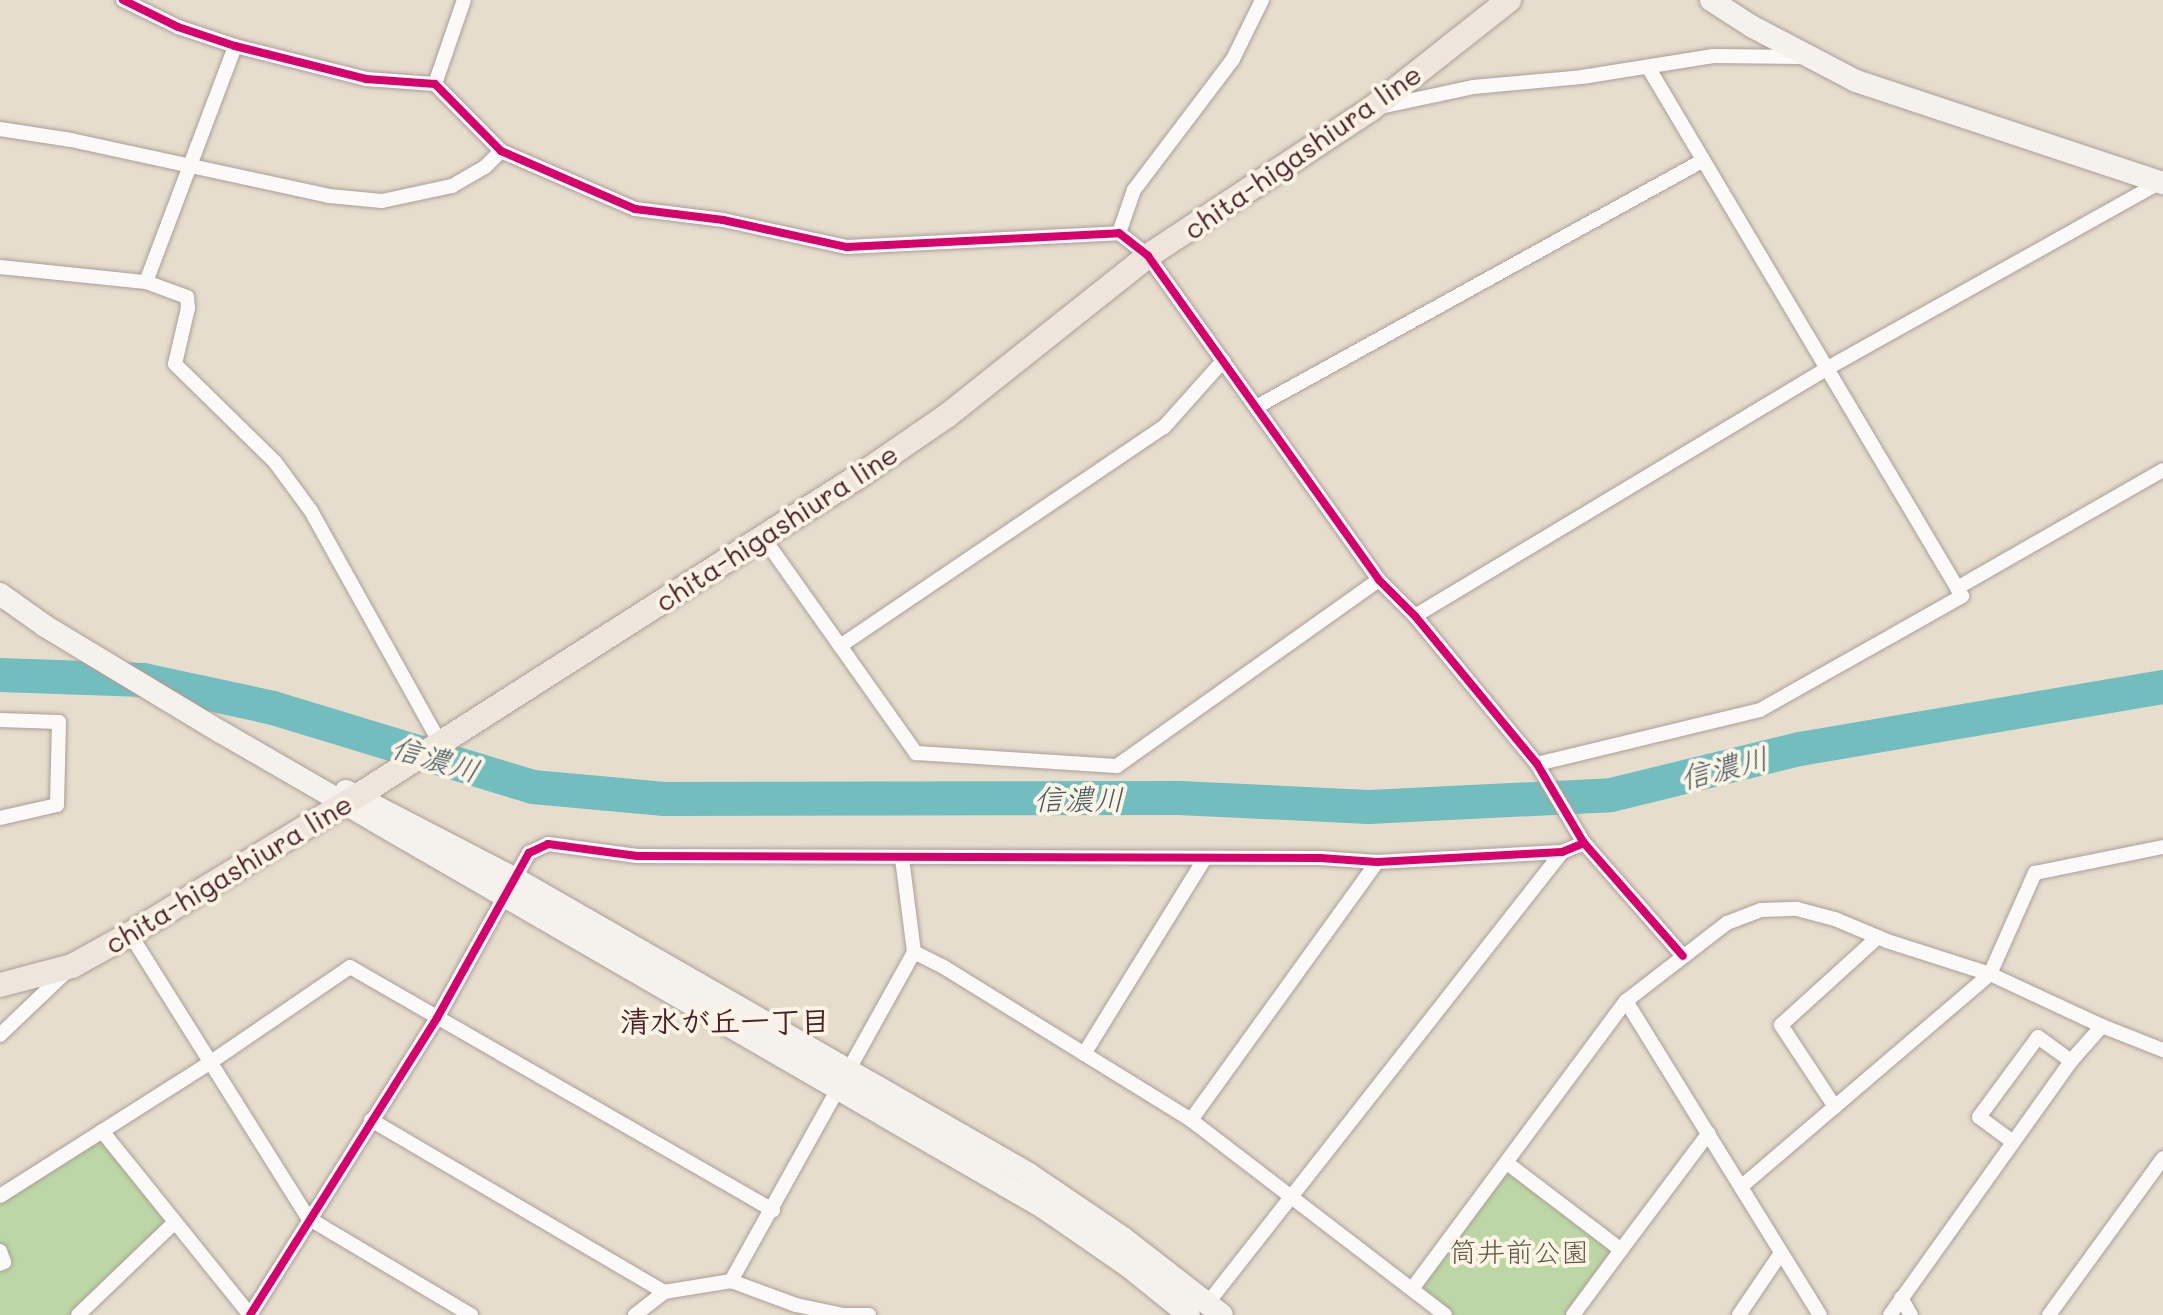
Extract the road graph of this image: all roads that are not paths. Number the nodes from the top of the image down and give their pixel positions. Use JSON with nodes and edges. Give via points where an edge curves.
{"nodes":[{"id":1,"x":123,"y":0,"type":"edge"},
{"id":2,"x":464,"y":0,"type":"edge"},
{"id":3,"x":1262,"y":0,"type":"edge"},
{"id":4,"x":1509,"y":0,"type":"edge"},
{"id":5,"x":1711,"y":0,"type":"edge"},
{"id":6,"x":235,"y":46,"type":"junction"},
{"id":7,"x":1811,"y":58,"type":"junction"},
{"id":8,"x":1648,"y":67,"type":"junction"},
{"id":9,"x":435,"y":84,"type":"junction"},
{"id":10,"x":1371,"y":109,"type":"junction"},
{"id":11,"x":0,"y":129,"type":"edge"},
{"id":12,"x":501,"y":151,"type":"junction"},
{"id":13,"x":1702,"y":161,"type":"junction"},
{"id":14,"x":187,"y":166,"type":"junction"},
{"id":15,"x":2162,"y":182,"type":"edge"},
{"id":16,"x":1119,"y":233,"type":"junction"},
{"id":17,"x":1148,"y":256,"type":"junction"},
{"id":18,"x":0,"y":267,"type":"edge"},
{"id":19,"x":146,"y":282,"type":"junction"},
{"id":20,"x":1223,"y":361,"type":"junction"},
{"id":21,"x":1826,"y":369,"type":"junction"},
{"id":22,"x":1256,"y":407,"type":"junction"},
{"id":23,"x":2163,"y":470,"type":"edge"},
{"id":24,"x":763,"y":537,"type":"junction"},
{"id":25,"x":1379,"y":580,"type":"junction"},
{"id":26,"x":1957,"y":588,"type":"junction"},
{"id":27,"x":0,"y":594,"type":"edge"},
{"id":28,"x":1415,"y":616,"type":"junction"},
{"id":29,"x":840,"y":646,"type":"junction"},
{"id":30,"x":0,"y":720,"type":"edge"},
{"id":31,"x":439,"y":741,"type":"junction"},
{"id":32,"x":1537,"y":764,"type":"junction"},
{"id":33,"x":351,"y":799,"type":"junction"},
{"id":34,"x":0,"y":818,"type":"edge"},
{"id":35,"x":1584,"y":843,"type":"junction"},
{"id":36,"x":2163,"y":847,"type":"edge"},
{"id":37,"x":1562,"y":852,"type":"junction"},
{"id":38,"x":902,"y":858,"type":"junction"},
{"id":39,"x":1204,"y":860,"type":"junction"},
{"id":40,"x":1377,"y":862,"type":"junction"},
{"id":41,"x":511,"y":888,"type":"junction"},
{"id":42,"x":130,"y":934,"type":"junction"},
{"id":43,"x":1878,"y":937,"type":"junction"},
{"id":44,"x":914,"y":952,"type":"junction"},
{"id":45,"x":1683,"y":956,"type":"junction"},
{"id":46,"x":72,"y":966,"type":"junction"},
{"id":47,"x":1990,"y":974,"type":"junction"},
{"id":48,"x":0,"y":985,"type":"edge"},
{"id":49,"x":1626,"y":1001,"type":"junction"},
{"id":50,"x":437,"y":1018,"type":"junction"},
{"id":51,"x":2102,"y":1026,"type":"junction"},
{"id":52,"x":0,"y":1035,"type":"edge"},
{"id":53,"x":2163,"y":1050,"type":"edge"},
{"id":54,"x":1084,"y":1054,"type":"junction"},
{"id":55,"x":2071,"y":1061,"type":"junction"},
{"id":56,"x":208,"y":1064,"type":"junction"},
{"id":57,"x":851,"y":1070,"type":"junction"},
{"id":58,"x":840,"y":1090,"type":"junction"},
{"id":59,"x":1835,"y":1107,"type":"junction"},
{"id":60,"x":371,"y":1120,"type":"junction"},
{"id":61,"x":1191,"y":1120,"type":"junction"},
{"id":62,"x":102,"y":1131,"type":"junction"},
{"id":63,"x":1709,"y":1133,"type":"junction"},
{"id":64,"x":2013,"y":1142,"type":"junction"},
{"id":65,"x":2163,"y":1158,"type":"edge"},
{"id":66,"x":1507,"y":1163,"type":"junction"},
{"id":67,"x":1742,"y":1186,"type":"junction"},
{"id":68,"x":1291,"y":1194,"type":"junction"},
{"id":69,"x":0,"y":1196,"type":"edge"},
{"id":70,"x":773,"y":1210,"type":"junction"},
{"id":71,"x":308,"y":1218,"type":"junction"},
{"id":72,"x":175,"y":1222,"type":"junction"},
{"id":73,"x":1621,"y":1250,"type":"junction"},
{"id":74,"x":0,"y":1251,"type":"edge"},
{"id":75,"x":1781,"y":1253,"type":"junction"},
{"id":76,"x":0,"y":1264,"type":"edge"},
{"id":77,"x":731,"y":1281,"type":"junction"},
{"id":78,"x":1412,"y":1289,"type":"junction"},
{"id":79,"x":664,"y":1292,"type":"junction"},
{"id":80,"x":1901,"y":1298,"type":"junction"},
{"id":81,"x":1204,"y":1312,"type":"edge"},
{"id":82,"x":78,"y":1315,"type":"edge"},
{"id":83,"x":250,"y":1315,"type":"edge"},
{"id":84,"x":471,"y":1315,"type":"edge"},
{"id":85,"x":635,"y":1315,"type":"edge"},
{"id":86,"x":869,"y":1315,"type":"edge"},
{"id":87,"x":1445,"y":1315,"type":"edge"},
{"id":88,"x":1573,"y":1315,"type":"edge"},
{"id":89,"x":1739,"y":1315,"type":"edge"},
{"id":90,"x":1820,"y":1315,"type":"edge"},
{"id":91,"x":1890,"y":1315,"type":"edge"},
{"id":92,"x":1911,"y":1315,"type":"edge"},
{"id":93,"x":2049,"y":1315,"type":"edge"}],
"edges":[{"from":1,"to":6,"type":"street","via":[[178,27]]},
{"from":2,"to":9,"type":"street"},
{"from":3,"to":16,"type":"street","via":[[1233,59],[1134,190]]},
{"from":4,"to":10,"type":"main road","name":"chita-higashiura line"},
{"from":5,"to":7,"type":"street"},
{"from":6,"to":9,"type":"street","via":[[366,79]]},
{"from":6,"to":14,"type":"street"},
{"from":7,"to":8,"type":"street","via":[[1713,56]]},
{"from":7,"to":15,"type":"street","via":[[1929,108]]},
{"from":8,"to":10,"type":"street","via":[[1473,87]]},
{"from":8,"to":13,"type":"street"},
{"from":9,"to":12,"type":"street"},
{"from":10,"to":17,"type":"main road","name":"chita-higashiura line"},
{"from":11,"to":14,"type":"street"},
{"from":12,"to":14,"type":"street","via":[[452,186],[382,201],[329,196]]},
{"from":12,"to":16,"type":"street","via":[[635,209],[723,220],[847,247]]},
{"from":13,"to":21,"type":"street"},
{"from":13,"to":22,"type":"street"},
{"from":14,"to":19,"type":"street"},
{"from":15,"to":21,"type":"street"},
{"from":16,"to":17,"type":"street"},
{"from":17,"to":20,"type":"street"},
{"from":17,"to":24,"type":"main road","name":"chita-higashiura line","via":[[948,415]]},
{"from":18,"to":19,"type":"street"},
{"from":19,"to":31,"type":"street","via":[[187,297],[175,364],[275,462],[311,511]]},
{"from":20,"to":22,"type":"street"},
{"from":20,"to":29,"type":"street","via":[[1164,427]]},
{"from":21,"to":26,"type":"street"},
{"from":21,"to":28,"type":"street"},
{"from":22,"to":25,"type":"street"},
{"from":23,"to":26,"type":"street"},
{"from":24,"to":29,"type":"street"},
{"from":24,"to":31,"type":"main road","name":"chita-higashiura line"},
{"from":25,"to":28,"type":"street"},
{"from":25,"to":29,"type":"street","via":[[1117,766],[916,753]]},
{"from":26,"to":32,"type":"street","via":[[1962,596],[1760,710]]},
{"from":27,"to":33,"type":"street","via":[[221,732]]},
{"from":28,"to":32,"type":"street"},
{"from":30,"to":34,"type":"street","via":[[59,722],[57,805]]},
{"from":31,"to":33,"type":"main road","name":"chita-higashiura line"},
{"from":32,"to":35,"type":"street"},
{"from":33,"to":41,"type":"street"},
{"from":33,"to":42,"type":"main road","name":"chita-higashiura line"},
{"from":35,"to":37,"type":"street"},
{"from":35,"to":45,"type":"street"},
{"from":36,"to":47,"type":"street","via":[[2035,873]]},
{"from":37,"to":40,"type":"street"},
{"from":37,"to":68,"type":"street"},
{"from":38,"to":39,"type":"street"},
{"from":38,"to":41,"type":"street","via":[[637,856],[548,844],[529,853]]},
{"from":38,"to":44,"type":"street"},
{"from":39,"to":40,"type":"street"},
{"from":39,"to":54,"type":"street"},
{"from":40,"to":61,"type":"street"},
{"from":41,"to":50,"type":"street"},
{"from":41,"to":57,"type":"street"},
{"from":41,"to":58,"type":"street"},
{"from":42,"to":46,"type":"main road","name":"chita-higashiura line"},
{"from":42,"to":56,"type":"street"},
{"from":43,"to":45,"type":"street","via":[[1797,909],[1761,910],[1727,923]]},
{"from":43,"to":47,"type":"street"},
{"from":43,"to":59,"type":"street","via":[[1781,1025]]},
{"from":44,"to":54,"type":"street"},
{"from":44,"to":57,"type":"street"},
{"from":45,"to":49,"type":"street"},
{"from":46,"to":48,"type":"main road","name":"chita-higashiura line"},
{"from":46,"to":52,"type":"street"},
{"from":47,"to":51,"type":"street"},
{"from":47,"to":59,"type":"street"},
{"from":49,"to":63,"type":"street"},
{"from":49,"to":66,"type":"street"},
{"from":50,"to":56,"type":"street","via":[[350,967]]},
{"from":50,"to":60,"type":"street"},
{"from":50,"to":70,"type":"street"},
{"from":51,"to":53,"type":"street"},
{"from":51,"to":55,"type":"street"},
{"from":54,"to":61,"type":"street"},
{"from":55,"to":64,"type":"street"},
{"from":55,"to":64,"type":"street","via":[[2038,1037],[1979,1117]]},
{"from":56,"to":62,"type":"street"},
{"from":56,"to":71,"type":"street"},
{"from":57,"to":58,"type":"street"},
{"from":57,"to":81,"type":"street","via":[[1029,1174],[1123,1238]]},
{"from":58,"to":70,"type":"street"},
{"from":58,"to":81,"type":"street","via":[[1044,1208]]},
{"from":59,"to":67,"type":"street"},
{"from":60,"to":71,"type":"street"},
{"from":60,"to":79,"type":"street"},
{"from":61,"to":68,"type":"street"},
{"from":62,"to":69,"type":"street"},
{"from":62,"to":72,"type":"street"},
{"from":63,"to":67,"type":"street"},
{"from":63,"to":73,"type":"street"},
{"from":64,"to":80,"type":"street"},
{"from":65,"to":93,"type":"street"},
{"from":66,"to":73,"type":"street"},
{"from":66,"to":78,"type":"street"},
{"from":67,"to":75,"type":"street"},
{"from":68,"to":78,"type":"street"},
{"from":68,"to":81,"type":"street"},
{"from":70,"to":77,"type":"street"},
{"from":71,"to":83,"type":"street"},
{"from":71,"to":84,"type":"street"},
{"from":72,"to":82,"type":"street"},
{"from":72,"to":83,"type":"street"},
{"from":73,"to":88,"type":"street"},
{"from":74,"to":76,"type":"street"},
{"from":75,"to":89,"type":"street"},
{"from":75,"to":90,"type":"street"},
{"from":77,"to":79,"type":"street"},
{"from":77,"to":86,"type":"street","via":[[796,1305]]},
{"from":78,"to":87,"type":"street"},
{"from":79,"to":85,"type":"street"},
{"from":80,"to":91,"type":"street"},
{"from":80,"to":92,"type":"street"}]}
